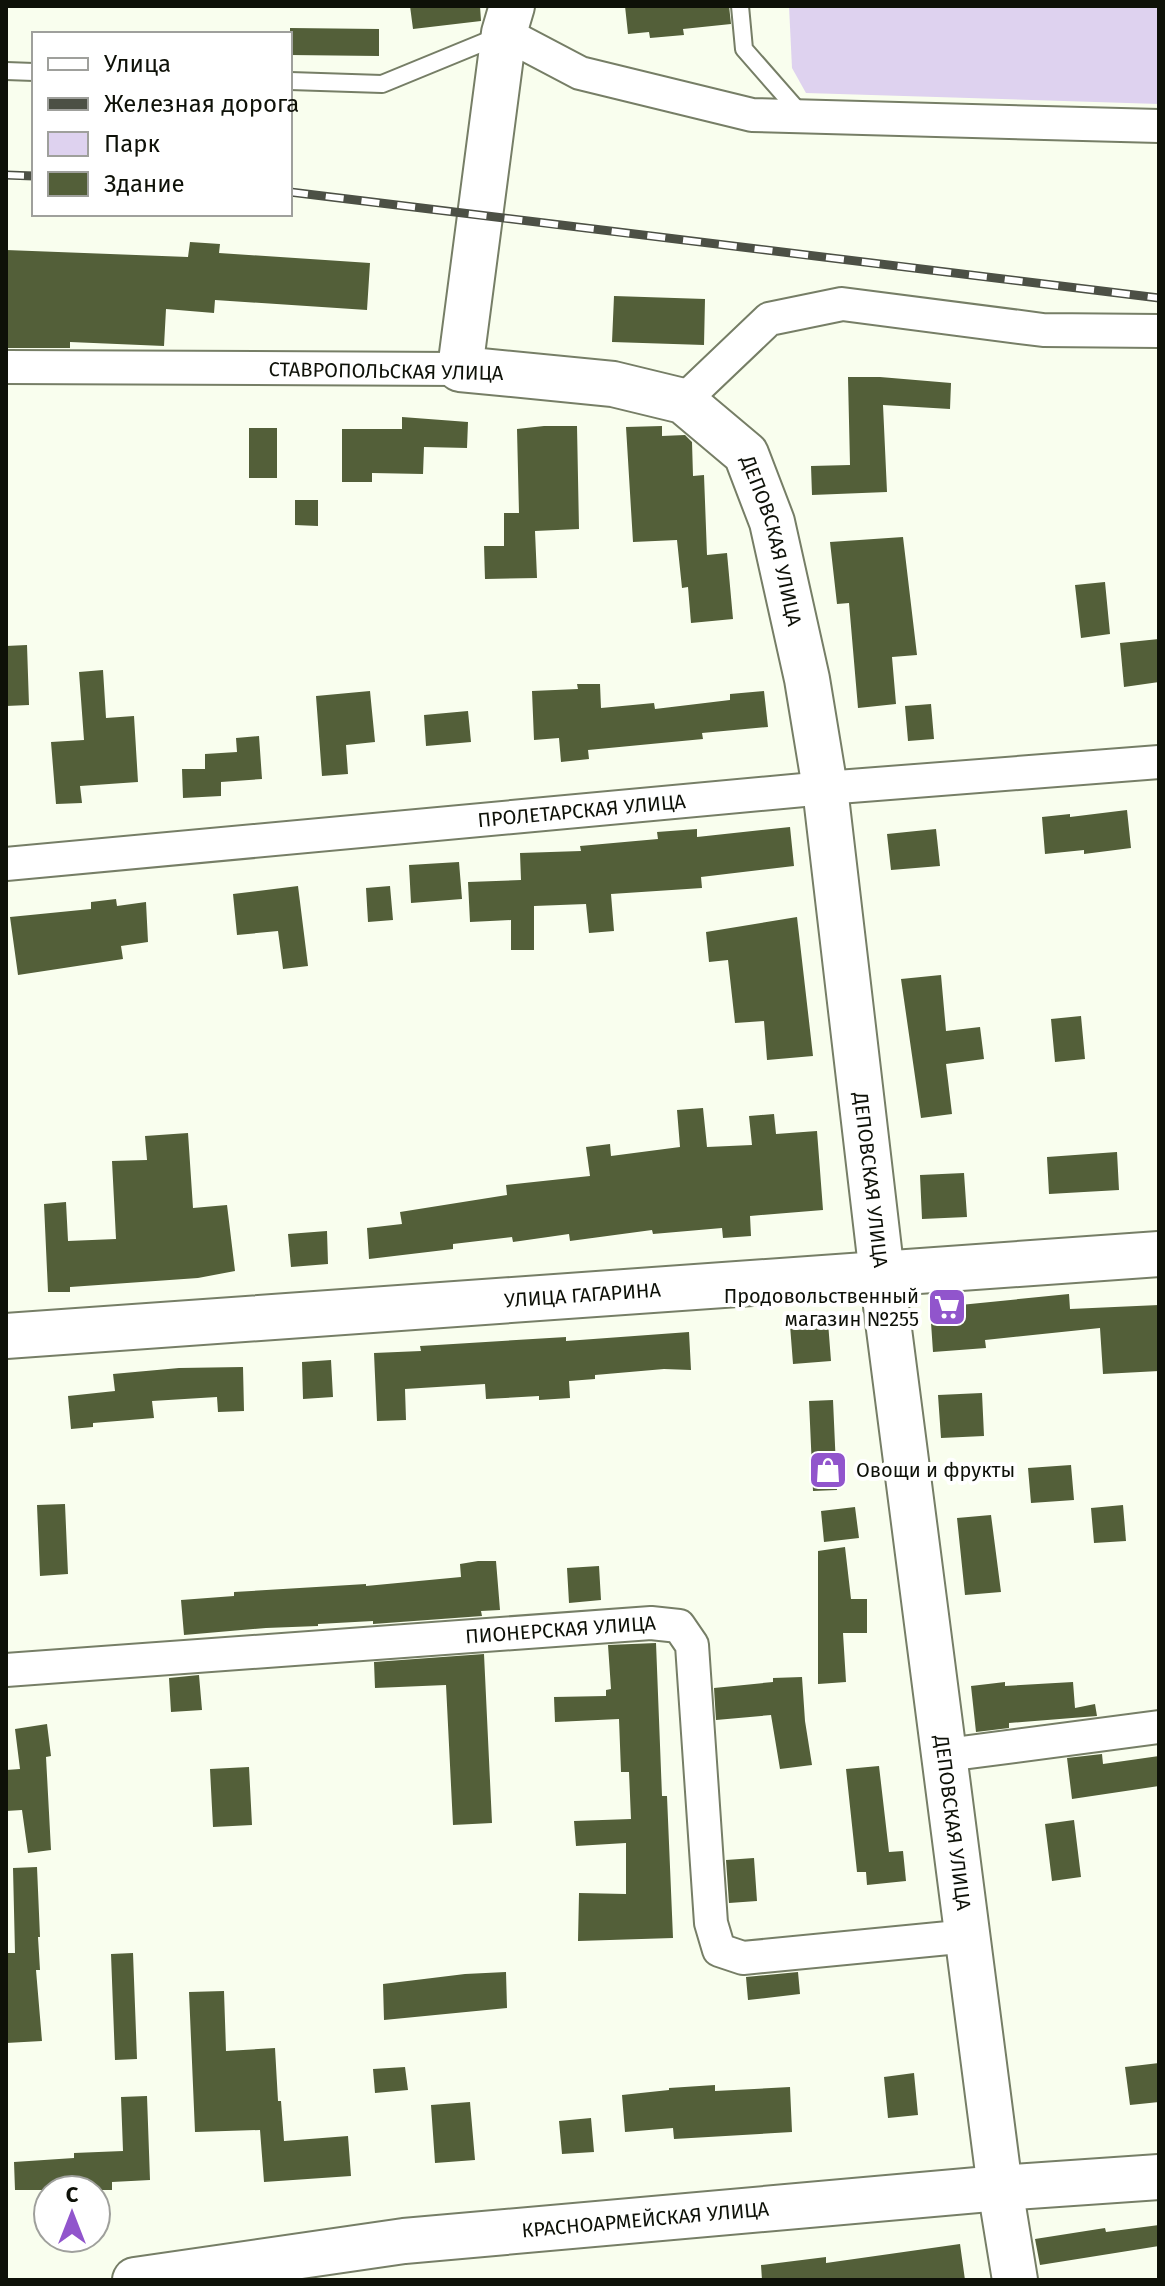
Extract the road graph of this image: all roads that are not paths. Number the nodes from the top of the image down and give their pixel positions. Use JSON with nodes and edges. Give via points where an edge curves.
{"nodes":[{"id":1,"x":740,"y":6,"type":"edge"},
{"id":2,"x":508,"y":20,"type":"edge"},
{"id":3,"x":6,"y":71,"type":"edge"},
{"id":4,"x":32,"y":72,"type":"edge"},
{"id":5,"x":292,"y":81,"type":"edge"},
{"id":6,"x":803,"y":116,"type":"junction"},
{"id":7,"x":1159,"y":126,"type":"edge"},
{"id":8,"x":1159,"y":331,"type":"edge"},
{"id":9,"x":6,"y":367,"type":"edge"},
{"id":10,"x":460,"y":369,"type":"junction"},
{"id":11,"x":683,"y":401,"type":"junction"},
{"id":12,"x":1159,"y":762,"type":"edge"},
{"id":13,"x":825,"y":788,"type":"junction"},
{"id":14,"x":6,"y":864,"type":"edge"},
{"id":15,"x":1159,"y":1254,"type":"edge"},
{"id":16,"x":882,"y":1275,"type":"junction"},
{"id":17,"x":6,"y":1336,"type":"edge"},
{"id":18,"x":6,"y":1670,"type":"edge"},
{"id":19,"x":1159,"y":1727,"type":"edge"},
{"id":20,"x":946,"y":1755,"type":"junction"},
{"id":21,"x":969,"y":1936,"type":"junction"},
{"id":22,"x":1159,"y":2177,"type":"edge"},
{"id":23,"x":1000,"y":2188,"type":"junction"},
{"id":24,"x":135,"y":2280,"type":"edge"},
{"id":25,"x":1015,"y":2280,"type":"edge"}],
"edges":[{"from":1,"to":6,"type":"lane","via":[[744,49]]},
{"from":2,"to":5,"type":"lane","via":[[382,84]]},
{"from":2,"to":6,"type":"street","via":[[580,73],[752,115]]},
{"from":2,"to":10,"type":"main road"},
{"from":3,"to":4,"type":"lane"},
{"from":6,"to":7,"type":"street"},
{"from":8,"to":11,"type":"street","via":[[1043,330],[842,304],[769,319]]},
{"from":9,"to":10,"type":"street","name":"СТАВРОПОЛЬСКАЯ УЛИЦА"},
{"from":10,"to":11,"type":"main road","name":"СТАВРОПОЛЬСКАЯ УЛИЦА","via":[[613,384]]},
{"from":11,"to":13,"type":"main road","name":"ДЕПОВСКАЯ УЛИЦА","via":[[746,454],[772,522]]},
{"from":12,"to":13,"type":"street","name":"ПРОЛЕТАРСКАЯ УЛИЦА"},
{"from":13,"to":14,"type":"street","name":"ПРОЛЕТАРСКАЯ УЛИЦА"},
{"from":13,"to":16,"type":"main road","name":"ДЕПОВСКАЯ УЛИЦА"},
{"from":15,"to":16,"type":"main road","name":"УЛИЦА ГАГАРИНА"},
{"from":16,"to":17,"type":"main road","name":"УЛИЦА ГАГАРИНА"},
{"from":16,"to":20,"type":"main road","name":"ДЕПОВСКАЯ УЛИЦА"},
{"from":18,"to":21,"type":"street","name":"ПИОНЕРСКАЯ УЛИЦА","via":[[651,1623],[679,1626],[692,1645],[711,1923],[719,1950],[743,1958]]},
{"from":19,"to":20,"type":"street"},
{"from":20,"to":21,"type":"main road","name":"ДЕПОВСКАЯ УЛИЦА"},
{"from":21,"to":23,"type":"main road","name":"ДЕПОВСКАЯ УЛИЦА"},
{"from":22,"to":23,"type":"main road","name":"КРАСНОАРМЕЙСКАЯ УЛИЦА"},
{"from":23,"to":24,"type":"main road","name":"КРАСНОАРМЕЙСКАЯ УЛИЦА","via":[[404,2241]]},
{"from":23,"to":25,"type":"main road","name":"ДЕПОВСКАЯ УЛИЦА"}]}
